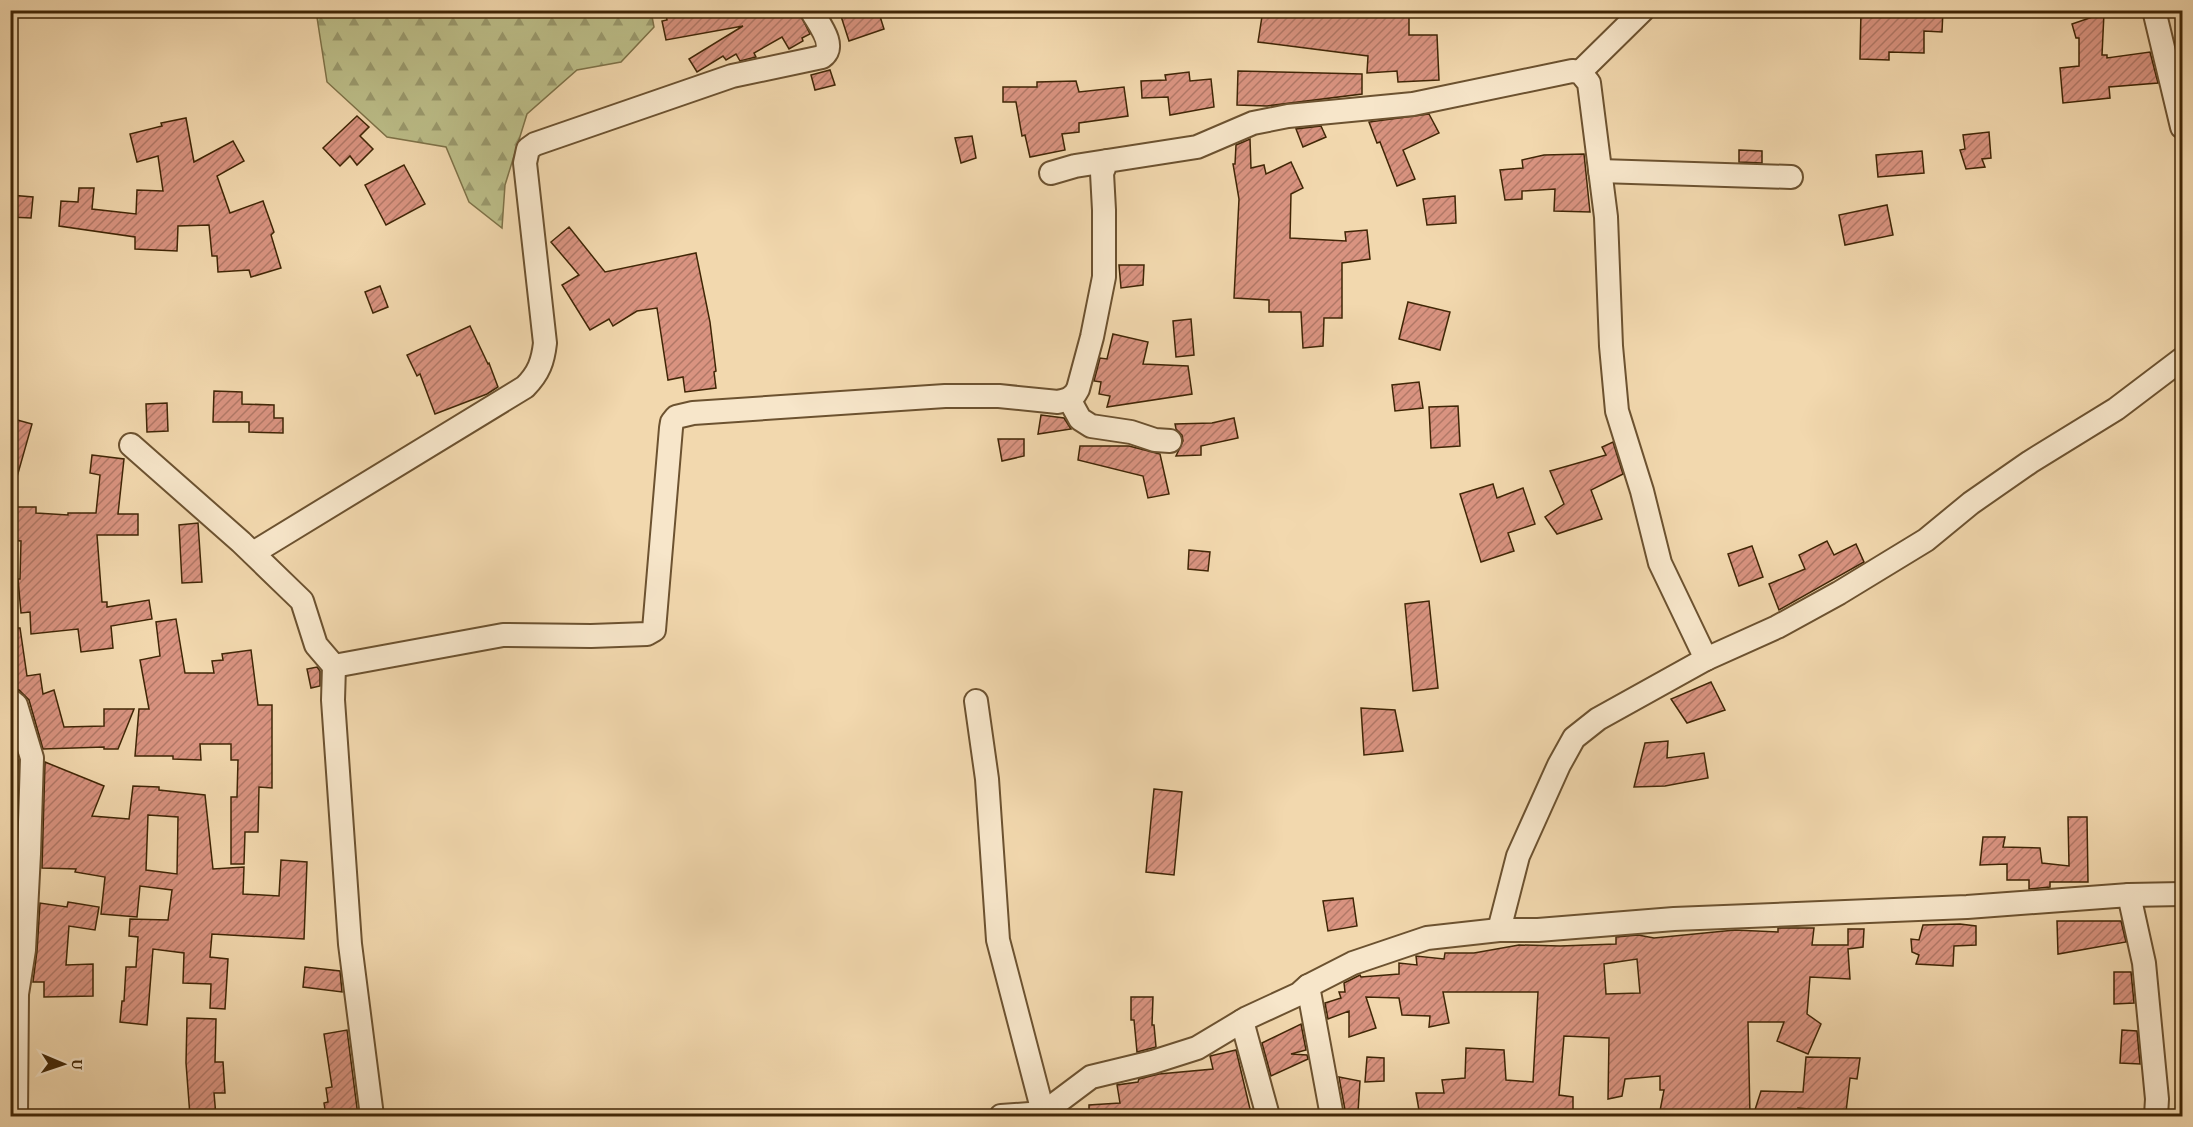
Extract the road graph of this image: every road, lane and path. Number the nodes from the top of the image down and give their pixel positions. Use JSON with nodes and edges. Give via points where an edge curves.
{"nodes":[{"id":1,"x":811,"y":10,"type":"edge"},
{"id":2,"x":1643,"y":10,"type":"edge"},
{"id":3,"x":2154,"y":10,"type":"edge"},
{"id":4,"x":1580,"y":72,"type":"junction"},
{"id":5,"x":2182,"y":127,"type":"edge"},
{"id":6,"x":1107,"y":161,"type":"junction"},
{"id":7,"x":1600,"y":171,"type":"junction"},
{"id":8,"x":1051,"y":174,"type":"dead end"},
{"id":9,"x":1791,"y":177,"type":"dead end"},
{"id":10,"x":2182,"y":359,"type":"edge"},
{"id":11,"x":1069,"y":399,"type":"junction"},
{"id":12,"x":1170,"y":441,"type":"dead end"},
{"id":13,"x":131,"y":445,"type":"dead end"},
{"id":14,"x":253,"y":554,"type":"junction"},
{"id":15,"x":1706,"y":659,"type":"junction"},
{"id":16,"x":334,"y":666,"type":"junction"},
{"id":17,"x":10,"y":700,"type":"edge"},
{"id":18,"x":976,"y":701,"type":"dead end"},
{"id":19,"x":2182,"y":894,"type":"edge"},
{"id":20,"x":2129,"y":895,"type":"junction"},
{"id":21,"x":1499,"y":930,"type":"junction"},
{"id":22,"x":1308,"y":986,"type":"junction"},
{"id":23,"x":1242,"y":1021,"type":"junction"},
{"id":24,"x":1044,"y":1115,"type":"edge"},
{"id":25,"x":16,"y":1116,"type":"edge"},
{"id":26,"x":372,"y":1116,"type":"edge"},
{"id":27,"x":1001,"y":1116,"type":"edge"},
{"id":28,"x":1269,"y":1116,"type":"edge"},
{"id":29,"x":1332,"y":1116,"type":"edge"},
{"id":30,"x":2156,"y":1116,"type":"edge"}],
"edges":[{"from":1,"to":14,"type":"street","via":[[830,47],[822,57],[732,76],[528,149],[525,163],[545,343],[537,375],[525,387]]},
{"from":2,"to":4,"type":"street"},
{"from":3,"to":5,"type":"street"},
{"from":4,"to":6,"type":"street","via":[[1413,104],[1288,116],[1252,123],[1197,147]]},
{"from":4,"to":7,"type":"street","via":[[1589,83]]},
{"from":6,"to":8,"type":"street"},
{"from":6,"to":11,"type":"street","via":[[1102,173],[1104,277],[1078,388]]},
{"from":7,"to":9,"type":"street"},
{"from":7,"to":15,"type":"street","via":[[1617,411],[1660,563]]},
{"from":10,"to":15,"type":"street","via":[[2116,408],[1971,503],[1926,540],[1797,616]]},
{"from":11,"to":12,"type":"street","via":[[1080,419],[1091,426]]},
{"from":11,"to":16,"type":"street","via":[[1058,402],[945,396],[680,416],[671,428],[654,630],[647,634],[591,636],[503,635]]},
{"from":13,"to":14,"type":"street"},
{"from":14,"to":16,"type":"street","via":[[302,601],[315,645]]},
{"from":15,"to":21,"type":"street","via":[[1598,719],[1574,738],[1518,856]]},
{"from":16,"to":26,"type":"street","via":[[350,944]]},
{"from":17,"to":25,"type":"street","via":[[16,705],[32,758],[24,938],[17,994]]},
{"from":18,"to":24,"type":"street","via":[[986,767],[998,940]]},
{"from":19,"to":20,"type":"street"},
{"from":20,"to":21,"type":"street"},
{"from":20,"to":30,"type":"street","via":[[2144,963]]},
{"from":21,"to":22,"type":"street","via":[[1427,938],[1353,963]]},
{"from":22,"to":23,"type":"street"},
{"from":22,"to":29,"type":"street"},
{"from":23,"to":24,"type":"street","via":[[1197,1048],[1091,1077]]},
{"from":23,"to":28,"type":"street"},
{"from":24,"to":27,"type":"street"}]}
